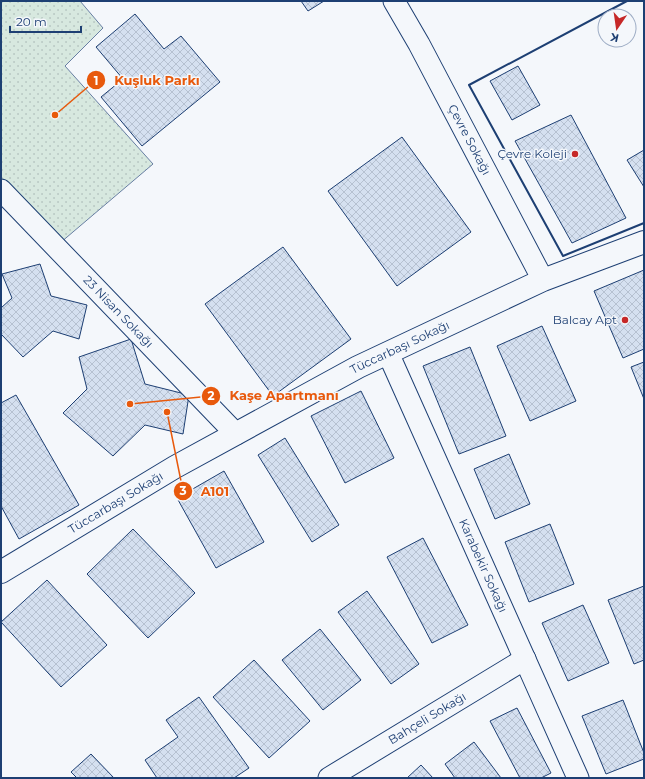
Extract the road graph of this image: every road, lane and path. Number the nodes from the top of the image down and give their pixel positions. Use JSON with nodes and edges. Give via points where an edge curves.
{"nodes":[{"id":1,"x":394,"y":1,"type":"edge"},
{"id":2,"x":1,"y":190,"type":"edge"},
{"id":3,"x":644,"y":242,"type":"edge"},
{"id":4,"x":543,"y":280,"type":"junction"},
{"id":5,"x":388,"y":353,"type":"junction"},
{"id":6,"x":236,"y":434,"type":"junction"},
{"id":7,"x":1,"y":572,"type":"edge"},
{"id":8,"x":525,"y":658,"type":"junction"},
{"id":9,"x":329,"y":778,"type":"edge"},
{"id":10,"x":578,"y":778,"type":"edge"}],
"edges":[{"from":1,"to":4,"type":"street","name":"Çevre Sokağı"},
{"from":2,"to":6,"type":"street","name":"23 Nisan Sokağı"},
{"from":3,"to":4,"type":"street","name":"Tüccarbaşı Sokağı"},
{"from":4,"to":5,"type":"street","name":"Tüccarbaşı Sokağı"},
{"from":5,"to":6,"type":"street","name":"Tüccarbaşı Sokağı"},
{"from":5,"to":8,"type":"street","name":"Karabekir Sokağı"},
{"from":6,"to":7,"type":"street","name":"Tüccarbaşı Sokağı"},
{"from":8,"to":9,"type":"street","name":"Bahçeli Sokağı"},
{"from":8,"to":10,"type":"street","name":"Karabekir Sokağı"}]}
